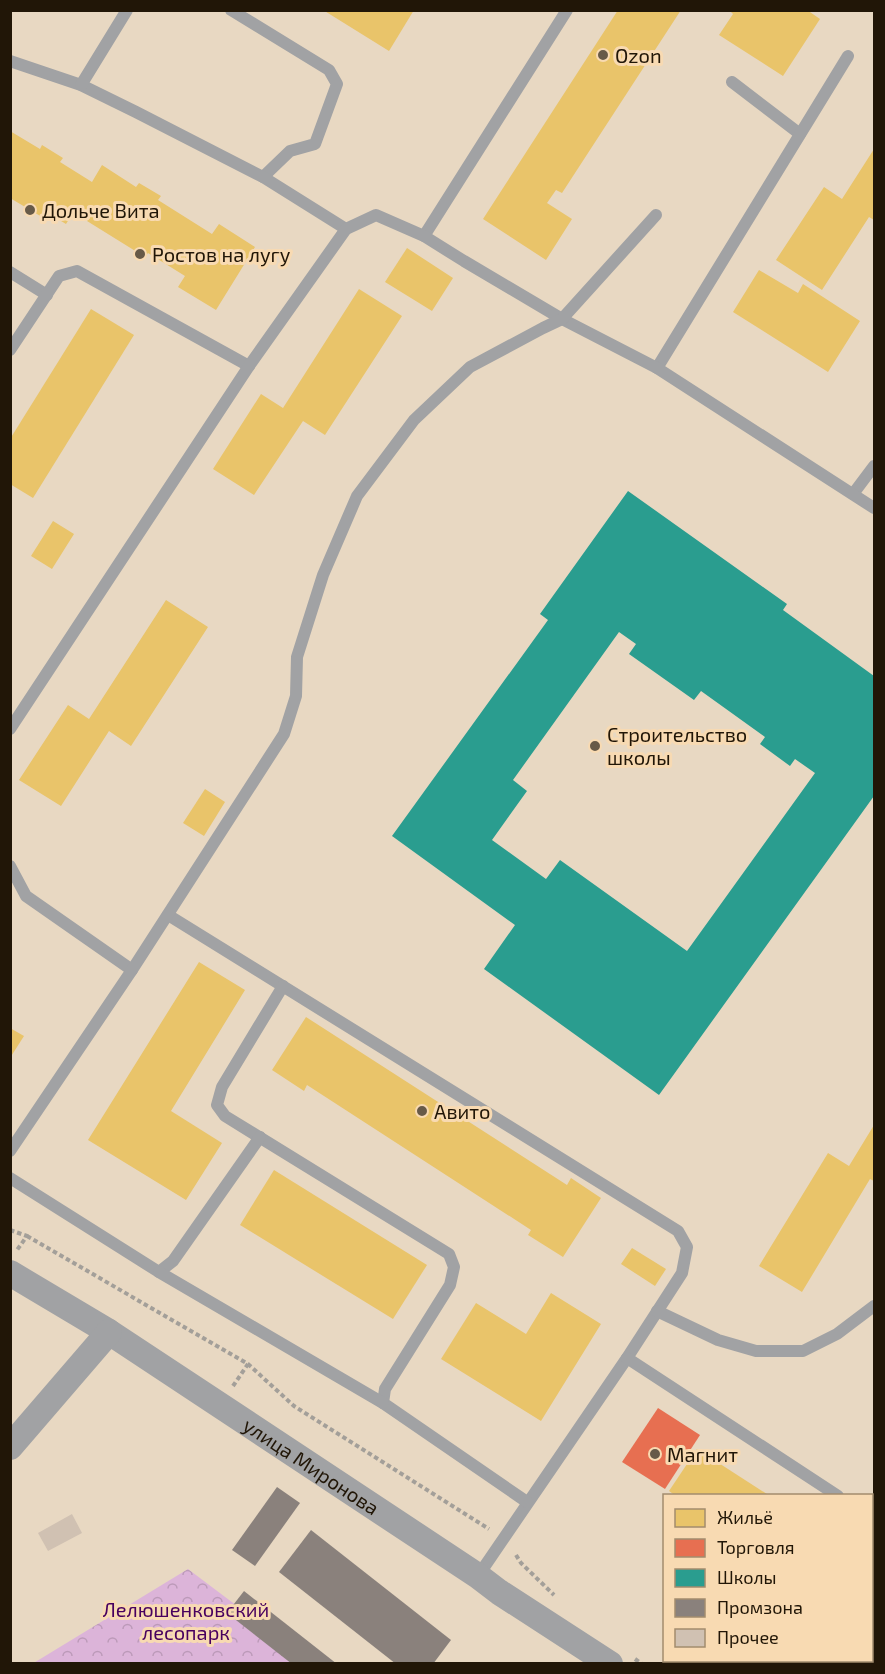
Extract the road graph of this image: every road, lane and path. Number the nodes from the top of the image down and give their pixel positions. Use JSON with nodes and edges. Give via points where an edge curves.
{"nodes":[{"id":1,"x":127,"y":10,"type":"edge"},
{"id":2,"x":231,"y":10,"type":"edge"},
{"id":3,"x":567,"y":10,"type":"edge"},
{"id":4,"x":848,"y":56,"type":"dead end"},
{"id":5,"x":10,"y":61,"type":"edge"},
{"id":6,"x":732,"y":82,"type":"dead end"},
{"id":7,"x":81,"y":85,"type":"junction"},
{"id":8,"x":801,"y":134,"type":"junction"},
{"id":9,"x":263,"y":177,"type":"junction"},
{"id":10,"x":656,"y":215,"type":"dead end"},
{"id":11,"x":346,"y":229,"type":"junction"},
{"id":12,"x":424,"y":236,"type":"junction"},
{"id":13,"x":10,"y":272,"type":"edge"},
{"id":14,"x":46,"y":295,"type":"junction"},
{"id":15,"x":562,"y":319,"type":"junction"},
{"id":16,"x":10,"y":350,"type":"edge"},
{"id":17,"x":249,"y":366,"type":"junction"},
{"id":18,"x":657,"y":368,"type":"junction"},
{"id":19,"x":874,"y":466,"type":"edge"},
{"id":20,"x":853,"y":494,"type":"junction"},
{"id":21,"x":874,"y":508,"type":"edge"},
{"id":22,"x":10,"y":729,"type":"edge"},
{"id":23,"x":10,"y":866,"type":"edge"},
{"id":24,"x":168,"y":915,"type":"junction"},
{"id":25,"x":132,"y":970,"type":"junction"},
{"id":26,"x":283,"y":986,"type":"junction"},
{"id":27,"x":260,"y":1137,"type":"junction"},
{"id":28,"x":10,"y":1151,"type":"edge"},
{"id":29,"x":10,"y":1178,"type":"edge"},
{"id":30,"x":10,"y":1230,"type":"edge"},
{"id":31,"x":27,"y":1236,"type":"junction"},
{"id":32,"x":13,"y":1262,"type":"edge"},
{"id":33,"x":159,"y":1272,"type":"junction"},
{"id":34,"x":874,"y":1306,"type":"edge"},
{"id":35,"x":657,"y":1311,"type":"junction"},
{"id":36,"x":109,"y":1332,"type":"junction"},
{"id":37,"x":627,"y":1358,"type":"junction"},
{"id":38,"x":383,"y":1403,"type":"junction"},
{"id":39,"x":10,"y":1447,"type":"edge"},
{"id":40,"x":835,"y":1494,"type":"edge"},
{"id":41,"x":527,"y":1502,"type":"junction"},
{"id":42,"x":503,"y":1538,"type":"junction"},
{"id":43,"x":478,"y":1576,"type":"junction"},
{"id":44,"x":561,"y":1602,"type":"dead end"},
{"id":45,"x":621,"y":1660,"type":"edge"},
{"id":46,"x":642,"y":1664,"type":"edge"}],
"edges":[{"from":1,"to":7,"type":"lane"},
{"from":2,"to":9,"type":"lane","via":[[329,70],[337,84],[315,144],[290,151]]},
{"from":3,"to":12,"type":"lane"},
{"from":4,"to":8,"type":"lane"},
{"from":5,"to":7,"type":"lane"},
{"from":6,"to":8,"type":"lane"},
{"from":7,"to":9,"type":"lane"},
{"from":8,"to":18,"type":"lane"},
{"from":9,"to":11,"type":"lane"},
{"from":10,"to":15,"type":"lane"},
{"from":11,"to":12,"type":"lane","via":[[376,214]]},
{"from":11,"to":17,"type":"lane"},
{"from":12,"to":15,"type":"lane"},
{"from":13,"to":14,"type":"lane"},
{"from":14,"to":16,"type":"lane"},
{"from":14,"to":17,"type":"lane","via":[[59,276],[77,272]]},
{"from":15,"to":18,"type":"lane"},
{"from":15,"to":24,"type":"lane","via":[[470,367],[414,420],[357,496],[323,575],[297,657],[296,696],[284,734]]},
{"from":17,"to":22,"type":"lane"},
{"from":18,"to":20,"type":"lane"},
{"from":19,"to":20,"type":"lane"},
{"from":20,"to":21,"type":"lane"},
{"from":23,"to":25,"type":"lane","via":[[26,896]]},
{"from":24,"to":25,"type":"lane"},
{"from":24,"to":26,"type":"lane"},
{"from":25,"to":28,"type":"lane"},
{"from":26,"to":27,"type":"lane","via":[[222,1088],[217,1105],[225,1116]]},
{"from":26,"to":35,"type":"lane","via":[[678,1231],[687,1247],[682,1273]]},
{"from":27,"to":33,"type":"lane","via":[[173,1261]]},
{"from":27,"to":38,"type":"lane","via":[[449,1254],[454,1267],[450,1285],[385,1389]]},
{"from":29,"to":33,"type":"lane"},
{"from":30,"to":31,"type":"path"},
{"from":31,"to":32,"type":"path"},
{"from":31,"to":42,"type":"path","via":[[248,1364],[294,1406]]},
{"from":32,"to":36,"type":"street","name":"улица Миронова"},
{"from":33,"to":38,"type":"lane"},
{"from":34,"to":35,"type":"lane","via":[[837,1335],[802,1351],[756,1351],[718,1340]]},
{"from":35,"to":37,"type":"lane"},
{"from":36,"to":39,"type":"street"},
{"from":36,"to":43,"type":"street","name":"улица Миронова"},
{"from":37,"to":40,"type":"lane"},
{"from":37,"to":41,"type":"lane"},
{"from":38,"to":41,"type":"lane"},
{"from":41,"to":42,"type":"lane"},
{"from":42,"to":43,"type":"lane"},
{"from":42,"to":44,"type":"path","via":[[521,1563]]},
{"from":43,"to":45,"type":"street","name":"улица Миронова","via":[[499,1592]]},
{"from":45,"to":46,"type":"path"}]}
